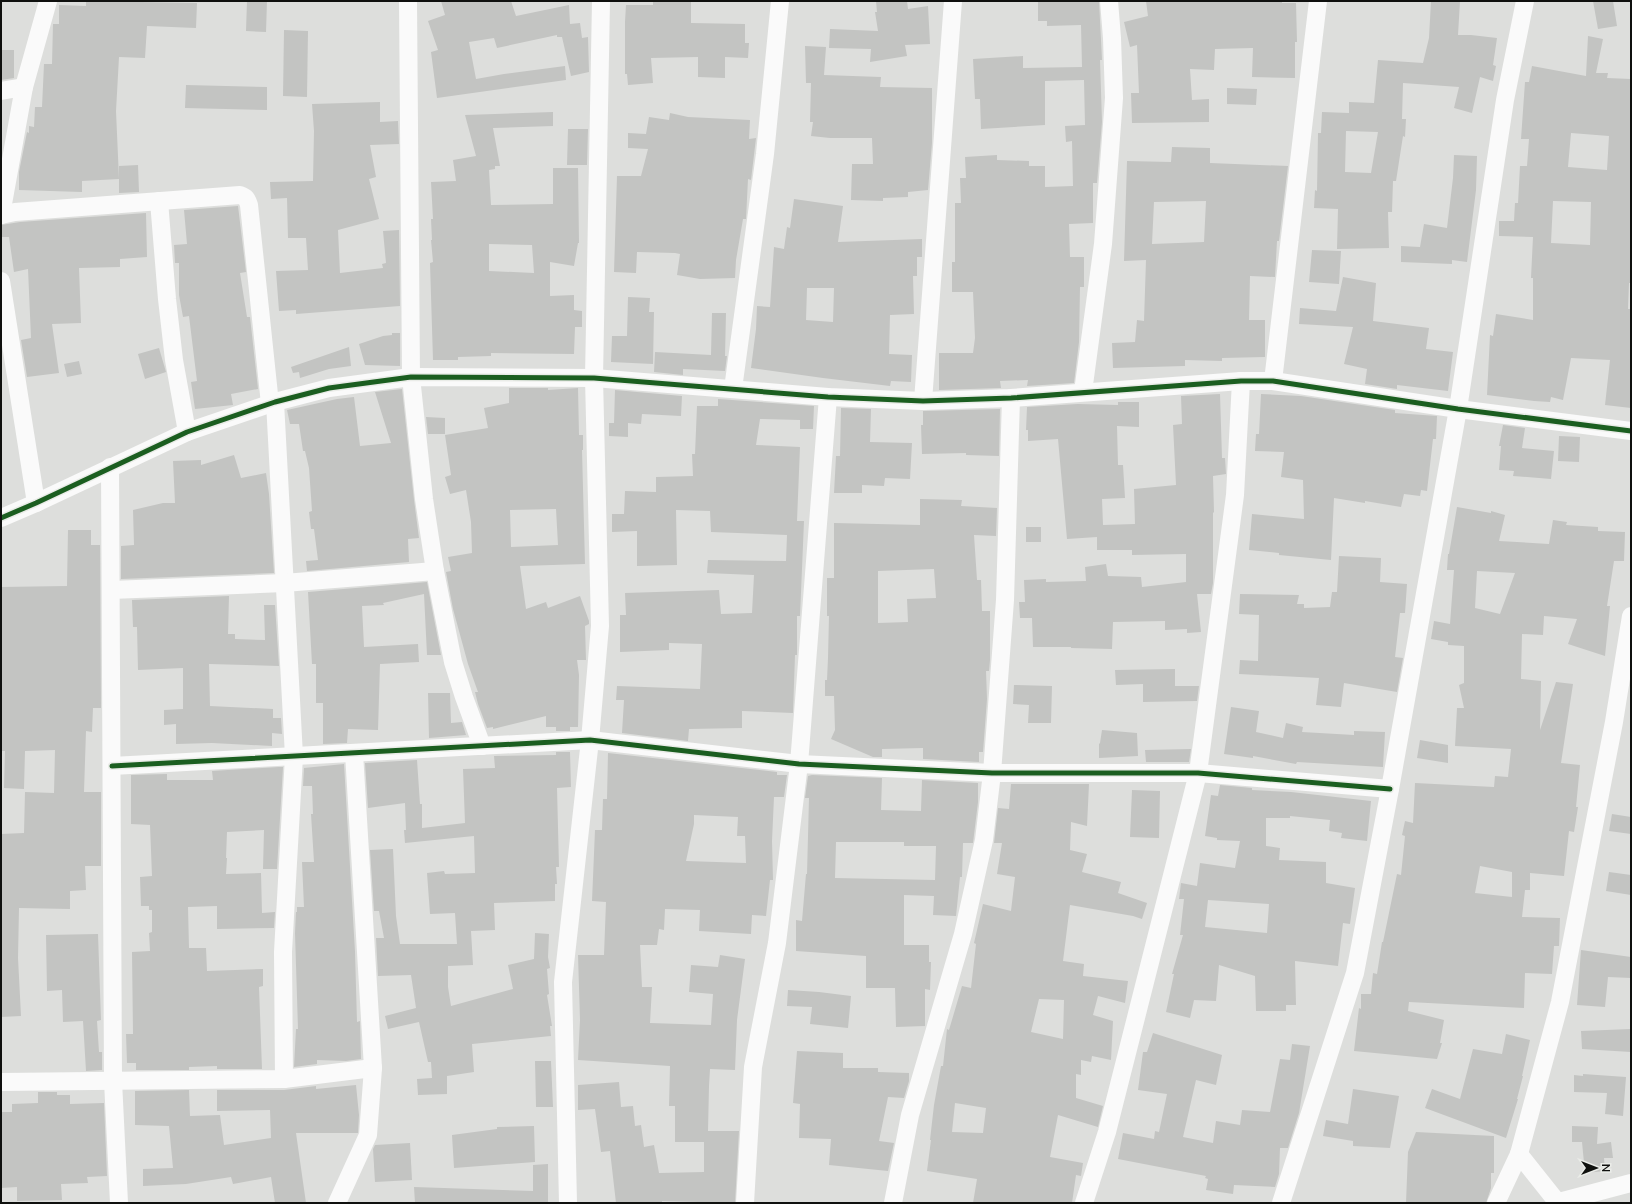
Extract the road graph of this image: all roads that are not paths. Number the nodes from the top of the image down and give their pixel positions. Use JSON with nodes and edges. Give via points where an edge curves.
{"nodes":[{"id":1,"x":48,"y":1,"type":"edge"},
{"id":2,"x":408,"y":1,"type":"edge"},
{"id":3,"x":601,"y":1,"type":"edge"},
{"id":4,"x":780,"y":1,"type":"edge"},
{"id":5,"x":953,"y":1,"type":"edge"},
{"id":6,"x":1109,"y":1,"type":"edge"},
{"id":7,"x":1318,"y":1,"type":"edge"},
{"id":8,"x":1525,"y":1,"type":"edge"},
{"id":9,"x":24,"y":87,"type":"junction"},
{"id":10,"x":1,"y":91,"type":"edge"},
{"id":11,"x":159,"y":202,"type":"junction"},
{"id":12,"x":1,"y":215,"type":"edge"},
{"id":13,"x":1,"y":281,"type":"edge"},
{"id":14,"x":411,"y":377,"type":"junction"},
{"id":15,"x":594,"y":378,"type":"junction"},
{"id":16,"x":1241,"y":381,"type":"junction"},
{"id":17,"x":1273,"y":381,"type":"junction"},
{"id":18,"x":733,"y":389,"type":"junction"},
{"id":19,"x":1083,"y":392,"type":"junction"},
{"id":20,"x":828,"y":397,"type":"junction"},
{"id":21,"x":1011,"y":398,"type":"junction"},
{"id":22,"x":923,"y":401,"type":"junction"},
{"id":23,"x":272,"y":403,"type":"junction"},
{"id":24,"x":1458,"y":408,"type":"junction"},
{"id":25,"x":1631,"y":431,"type":"edge"},
{"id":26,"x":187,"y":432,"type":"junction"},
{"id":27,"x":110,"y":467,"type":"junction"},
{"id":28,"x":36,"y":503,"type":"junction"},
{"id":29,"x":1,"y":518,"type":"edge"},
{"id":30,"x":435,"y":571,"type":"junction"},
{"id":31,"x":284,"y":583,"type":"junction"},
{"id":32,"x":111,"y":590,"type":"junction"},
{"id":33,"x":1631,"y":616,"type":"edge"},
{"id":34,"x":590,"y":740,"type":"junction"},
{"id":35,"x":482,"y":746,"type":"junction"},
{"id":36,"x":354,"y":753,"type":"junction"},
{"id":37,"x":294,"y":756,"type":"junction"},
{"id":38,"x":799,"y":764,"type":"junction"},
{"id":39,"x":112,"y":766,"type":"junction"},
{"id":40,"x":1198,"y":773,"type":"junction"},
{"id":41,"x":992,"y":774,"type":"junction"},
{"id":42,"x":1390,"y":789,"type":"junction"},
{"id":43,"x":373,"y":1068,"type":"junction"},
{"id":44,"x":284,"y":1079,"type":"junction"},
{"id":45,"x":113,"y":1081,"type":"junction"},
{"id":46,"x":1,"y":1082,"type":"edge"},
{"id":47,"x":1519,"y":1154,"type":"junction"},
{"id":48,"x":1631,"y":1183,"type":"edge"},
{"id":49,"x":119,"y":1203,"type":"edge"},
{"id":50,"x":337,"y":1203,"type":"edge"},
{"id":51,"x":568,"y":1203,"type":"edge"},
{"id":52,"x":745,"y":1203,"type":"edge"},
{"id":53,"x":893,"y":1203,"type":"edge"},
{"id":54,"x":1084,"y":1203,"type":"edge"},
{"id":55,"x":1281,"y":1203,"type":"edge"},
{"id":56,"x":1496,"y":1203,"type":"edge"},
{"id":57,"x":1556,"y":1203,"type":"edge"}],
"edges":[{"from":1,"to":9,"type":"street"},
{"from":2,"to":14,"type":"street"},
{"from":3,"to":15,"type":"street"},
{"from":4,"to":18,"type":"street","via":[[765,154]]},
{"from":5,"to":22,"type":"street"},
{"from":6,"to":19,"type":"street","via":[[1114,98],[1103,244]]},
{"from":7,"to":17,"type":"street"},
{"from":8,"to":24,"type":"street","via":[[1505,100]]},
{"from":9,"to":10,"type":"street"},
{"from":9,"to":12,"type":"street"},
{"from":11,"to":12,"type":"street"},
{"from":11,"to":23,"type":"street","via":[[240,195],[247,199]]},
{"from":11,"to":26,"type":"street","via":[[171,337]]},
{"from":13,"to":28,"type":"street"},
{"from":14,"to":15,"type":"street"},
{"from":14,"to":23,"type":"street","via":[[329,388]]},
{"from":14,"to":30,"type":"street","via":[[424,499]]},
{"from":15,"to":18,"type":"street"},
{"from":15,"to":34,"type":"street","via":[[600,626]]},
{"from":16,"to":17,"type":"street"},
{"from":16,"to":19,"type":"street"},
{"from":16,"to":40,"type":"street","via":[[1235,495]]},
{"from":17,"to":24,"type":"street"},
{"from":18,"to":20,"type":"street"},
{"from":19,"to":21,"type":"street"},
{"from":20,"to":22,"type":"street"},
{"from":20,"to":38,"type":"street"},
{"from":21,"to":22,"type":"street"},
{"from":21,"to":41,"type":"street","via":[[1005,600]]},
{"from":23,"to":26,"type":"street"},
{"from":23,"to":31,"type":"street"},
{"from":24,"to":25,"type":"street"},
{"from":24,"to":42,"type":"street"},
{"from":26,"to":27,"type":"street"},
{"from":27,"to":28,"type":"street"},
{"from":27,"to":32,"type":"street"},
{"from":28,"to":29,"type":"street"},
{"from":30,"to":31,"type":"street"},
{"from":30,"to":35,"type":"street","via":[[453,662]]},
{"from":31,"to":32,"type":"street"},
{"from":31,"to":37,"type":"street"},
{"from":32,"to":39,"type":"street"},
{"from":33,"to":47,"type":"street","via":[[1614,722],[1560,1002]]},
{"from":34,"to":35,"type":"street"},
{"from":34,"to":38,"type":"street"},
{"from":34,"to":51,"type":"street","via":[[563,982]]},
{"from":35,"to":36,"type":"street"},
{"from":36,"to":37,"type":"street"},
{"from":36,"to":43,"type":"street"},
{"from":37,"to":39,"type":"street"},
{"from":37,"to":44,"type":"street","via":[[283,952]]},
{"from":38,"to":41,"type":"street"},
{"from":38,"to":52,"type":"street","via":[[777,943],[753,1067]]},
{"from":39,"to":45,"type":"street"},
{"from":40,"to":41,"type":"street"},
{"from":40,"to":42,"type":"street"},
{"from":40,"to":54,"type":"street","via":[[1107,1132]]},
{"from":41,"to":53,"type":"street","via":[[984,840],[963,934],[910,1115]]},
{"from":42,"to":55,"type":"street","via":[[1356,973]]},
{"from":43,"to":44,"type":"street"},
{"from":43,"to":50,"type":"street","via":[[368,1135]]},
{"from":44,"to":45,"type":"street"},
{"from":45,"to":46,"type":"street"},
{"from":45,"to":49,"type":"street"},
{"from":47,"to":56,"type":"street"},
{"from":47,"to":57,"type":"street"},
{"from":48,"to":57,"type":"street"}]}
